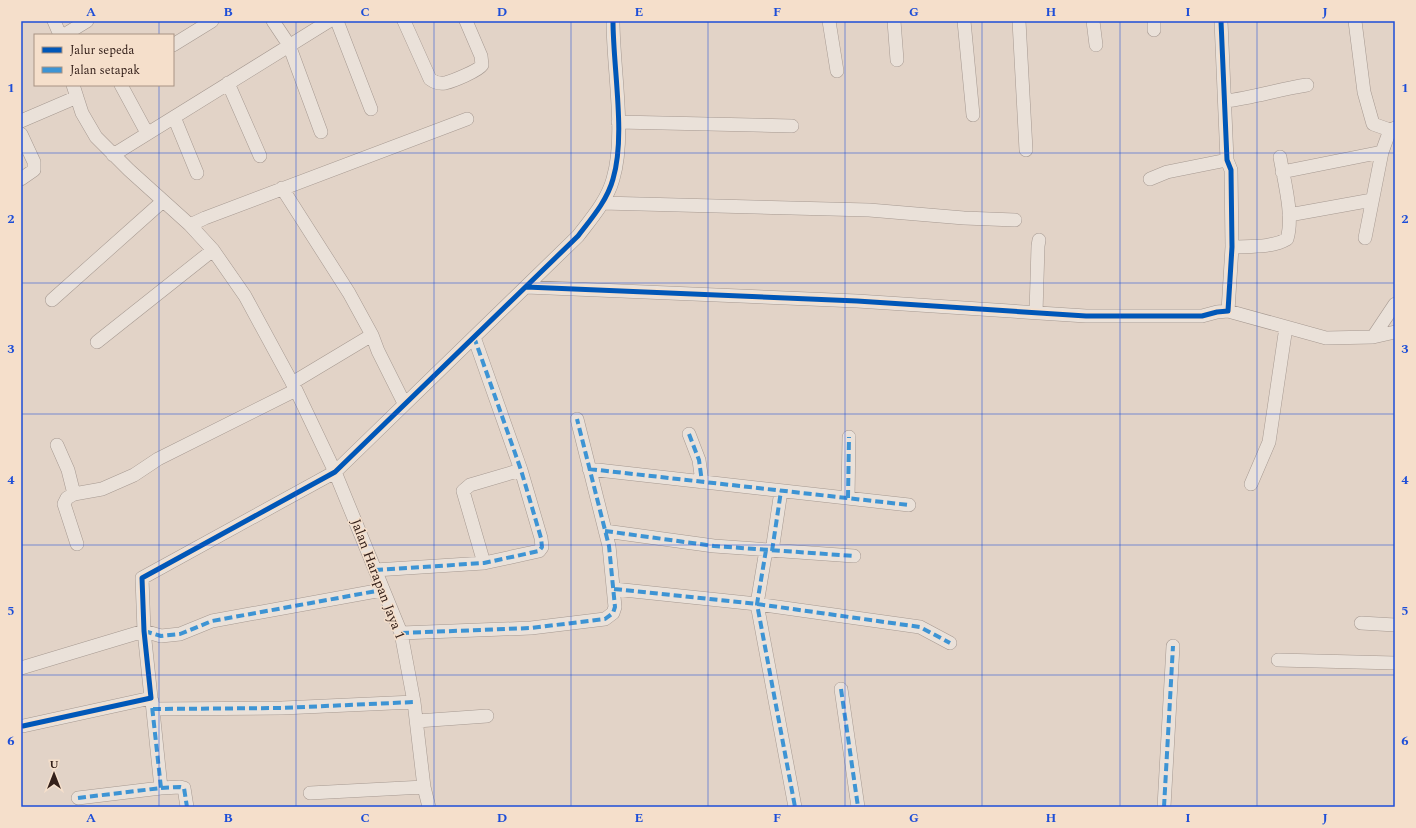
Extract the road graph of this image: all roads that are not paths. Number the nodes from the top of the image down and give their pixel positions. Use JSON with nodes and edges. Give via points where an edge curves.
{"nodes":[{"id":1,"x":54,"y":21,"type":"edge"},
{"id":2,"x":87,"y":21,"type":"edge"},
{"id":3,"x":212,"y":21,"type":"edge"},
{"id":4,"x":273,"y":21,"type":"edge"},
{"id":5,"x":329,"y":21,"type":"edge"},
{"id":6,"x":337,"y":21,"type":"edge"},
{"id":7,"x":404,"y":21,"type":"edge"},
{"id":8,"x":466,"y":21,"type":"edge"},
{"id":9,"x":613,"y":21,"type":"edge"},
{"id":10,"x":829,"y":21,"type":"edge"},
{"id":11,"x":894,"y":21,"type":"edge"},
{"id":12,"x":964,"y":21,"type":"edge"},
{"id":13,"x":1019,"y":21,"type":"edge"},
{"id":14,"x":1094,"y":21,"type":"edge"},
{"id":15,"x":1221,"y":21,"type":"edge"},
{"id":16,"x":1355,"y":21,"type":"edge"},
{"id":17,"x":60,"y":34,"type":"edge"},
{"id":18,"x":66,"y":34,"type":"edge"},
{"id":19,"x":174,"y":44,"type":"edge"},
{"id":20,"x":289,"y":45,"type":"junction"},
{"id":21,"x":1096,"y":45,"type":"dead end"},
{"id":22,"x":897,"y":60,"type":"dead end"},
{"id":23,"x":837,"y":71,"type":"dead end"},
{"id":24,"x":228,"y":83,"type":"junction"},
{"id":25,"x":1307,"y":85,"type":"dead end"},
{"id":26,"x":123,"y":86,"type":"edge"},
{"id":27,"x":75,"y":91,"type":"edge"},
{"id":28,"x":1225,"y":101,"type":"junction"},
{"id":29,"x":371,"y":108,"type":"dead end"},
{"id":30,"x":973,"y":115,"type":"dead end"},
{"id":31,"x":174,"y":117,"type":"junction"},
{"id":32,"x":467,"y":119,"type":"dead end"},
{"id":33,"x":21,"y":121,"type":"edge"},
{"id":34,"x":618,"y":122,"type":"junction"},
{"id":35,"x":792,"y":126,"type":"dead end"},
{"id":36,"x":1393,"y":129,"type":"edge"},
{"id":37,"x":321,"y":132,"type":"dead end"},
{"id":38,"x":147,"y":133,"type":"junction"},
{"id":39,"x":21,"y":134,"type":"edge"},
{"id":40,"x":1026,"y":150,"type":"dead end"},
{"id":41,"x":1382,"y":152,"type":"junction"},
{"id":42,"x":113,"y":155,"type":"junction"},
{"id":43,"x":260,"y":156,"type":"dead end"},
{"id":44,"x":1280,"y":157,"type":"dead end"},
{"id":45,"x":1227,"y":160,"type":"junction"},
{"id":46,"x":1282,"y":172,"type":"junction"},
{"id":47,"x":197,"y":173,"type":"dead end"},
{"id":48,"x":21,"y":179,"type":"edge"},
{"id":49,"x":1150,"y":180,"type":"dead end"},
{"id":50,"x":282,"y":188,"type":"junction"},
{"id":51,"x":1372,"y":200,"type":"junction"},
{"id":52,"x":163,"y":201,"type":"junction"},
{"id":53,"x":602,"y":203,"type":"junction"},
{"id":54,"x":1289,"y":215,"type":"junction"},
{"id":55,"x":1015,"y":220,"type":"dead end"},
{"id":56,"x":190,"y":225,"type":"junction"},
{"id":57,"x":1365,"y":238,"type":"dead end"},
{"id":58,"x":1039,"y":240,"type":"dead end"},
{"id":59,"x":1232,"y":247,"type":"junction"},
{"id":60,"x":213,"y":250,"type":"junction"},
{"id":61,"x":526,"y":287,"type":"junction"},
{"id":62,"x":52,"y":300,"type":"dead end"},
{"id":63,"x":1395,"y":304,"type":"edge"},
{"id":64,"x":1228,"y":311,"type":"junction"},
{"id":65,"x":1036,"y":313,"type":"junction"},
{"id":66,"x":1286,"y":327,"type":"junction"},
{"id":67,"x":1395,"y":332,"type":"edge"},
{"id":68,"x":372,"y":335,"type":"junction"},
{"id":69,"x":474,"y":337,"type":"junction"},
{"id":70,"x":1373,"y":337,"type":"junction"},
{"id":71,"x":97,"y":342,"type":"dead end"},
{"id":72,"x":294,"y":387,"type":"junction"},
{"id":73,"x":404,"y":403,"type":"junction"},
{"id":74,"x":577,"y":419,"type":"dead end"},
{"id":75,"x":689,"y":434,"type":"dead end"},
{"id":76,"x":849,"y":438,"type":"dead end"},
{"id":77,"x":57,"y":445,"type":"dead end"},
{"id":78,"x":589,"y":469,"type":"junction"},
{"id":79,"x":521,"y":470,"type":"junction"},
{"id":80,"x":335,"y":472,"type":"junction"},
{"id":81,"x":702,"y":482,"type":"junction"},
{"id":82,"x":1252,"y":484,"type":"dead end"},
{"id":83,"x":781,"y":491,"type":"junction"},
{"id":84,"x":74,"y":494,"type":"junction"},
{"id":85,"x":848,"y":498,"type":"junction"},
{"id":86,"x":910,"y":505,"type":"dead end"},
{"id":87,"x":605,"y":532,"type":"junction"},
{"id":88,"x":77,"y":544,"type":"dead end"},
{"id":89,"x":769,"y":550,"type":"junction"},
{"id":90,"x":854,"y":556,"type":"dead end"},
{"id":91,"x":484,"y":563,"type":"junction"},
{"id":92,"x":375,"y":570,"type":"junction"},
{"id":93,"x":614,"y":589,"type":"junction"},
{"id":94,"x":382,"y":590,"type":"junction"},
{"id":95,"x":757,"y":604,"type":"junction"},
{"id":96,"x":1361,"y":623,"type":"dead end"},
{"id":97,"x":1395,"y":625,"type":"edge"},
{"id":98,"x":144,"y":631,"type":"junction"},
{"id":99,"x":401,"y":633,"type":"junction"},
{"id":100,"x":950,"y":643,"type":"dead end"},
{"id":101,"x":1173,"y":646,"type":"dead end"},
{"id":102,"x":1278,"y":660,"type":"dead end"},
{"id":103,"x":1395,"y":663,"type":"edge"},
{"id":104,"x":21,"y":668,"type":"edge"},
{"id":105,"x":841,"y":689,"type":"dead end"},
{"id":106,"x":414,"y":702,"type":"junction"},
{"id":107,"x":152,"y":704,"type":"junction"},
{"id":108,"x":487,"y":716,"type":"dead end"},
{"id":109,"x":416,"y":721,"type":"junction"},
{"id":110,"x":23,"y":726,"type":"dead end"},
{"id":111,"x":424,"y":787,"type":"junction"},
{"id":112,"x":161,"y":788,"type":"junction"},
{"id":113,"x":310,"y":793,"type":"dead end"},
{"id":114,"x":78,"y":798,"type":"dead end"},
{"id":115,"x":187,"y":807,"type":"edge"},
{"id":116,"x":429,"y":807,"type":"edge"},
{"id":117,"x":795,"y":807,"type":"edge"},
{"id":118,"x":858,"y":807,"type":"edge"},
{"id":119,"x":1164,"y":807,"type":"edge"}],
"edges":[{"from":1,"to":17,"type":"street"},
{"from":2,"to":18,"type":"street"},
{"from":3,"to":19,"type":"street"},
{"from":4,"to":20,"type":"street"},
{"from":5,"to":20,"type":"street"},
{"from":6,"to":29,"type":"street"},
{"from":7,"to":8,"type":"street","via":[[430,79],[436,83],[444,83],[475,71],[482,65],[481,56]]},
{"from":9,"to":34,"type":"street"},
{"from":10,"to":23,"type":"street"},
{"from":11,"to":22,"type":"street"},
{"from":12,"to":30,"type":"street"},
{"from":13,"to":40,"type":"street"},
{"from":14,"to":21,"type":"street"},
{"from":15,"to":28,"type":"street"},
{"from":16,"to":36,"type":"street","via":[[1364,92],[1373,124]]},
{"from":20,"to":24,"type":"street"},
{"from":20,"to":37,"type":"street"},
{"from":24,"to":31,"type":"street"},
{"from":24,"to":43,"type":"street"},
{"from":25,"to":28,"type":"street","via":[[1281,89],[1267,95]]},
{"from":26,"to":38,"type":"street"},
{"from":27,"to":33,"type":"street"},
{"from":27,"to":42,"type":"street","name":"Jalan Harapan Jaya 1","via":[[82,112],[96,137]]},
{"from":28,"to":45,"type":"street"},
{"from":31,"to":38,"type":"street"},
{"from":31,"to":47,"type":"street"},
{"from":32,"to":50,"type":"street"},
{"from":34,"to":35,"type":"street"},
{"from":34,"to":53,"type":"street","via":[[613,180]]},
{"from":36,"to":41,"type":"street"},
{"from":38,"to":42,"type":"street"},
{"from":39,"to":48,"type":"street","via":[[34,162],[34,170]]},
{"from":41,"to":46,"type":"street"},
{"from":41,"to":51,"type":"street"},
{"from":42,"to":52,"type":"street","name":"Jalan Harapan Jaya 1"},
{"from":44,"to":46,"type":"street"},
{"from":45,"to":49,"type":"street","via":[[1167,172]]},
{"from":45,"to":59,"type":"street","via":[[1231,170]]},
{"from":46,"to":54,"type":"street"},
{"from":50,"to":56,"type":"street"},
{"from":50,"to":68,"type":"street","via":[[349,293]]},
{"from":51,"to":54,"type":"street"},
{"from":51,"to":57,"type":"street"},
{"from":52,"to":56,"type":"street","name":"Jalan Harapan Jaya 1"},
{"from":52,"to":62,"type":"street"},
{"from":53,"to":55,"type":"street","via":[[869,210]]},
{"from":53,"to":61,"type":"street","via":[[578,236]]},
{"from":54,"to":59,"type":"street","via":[[1288,239]]},
{"from":56,"to":60,"type":"street","name":"Jalan Harapan Jaya 1"},
{"from":58,"to":65,"type":"street"},
{"from":59,"to":64,"type":"street"},
{"from":60,"to":71,"type":"street"},
{"from":60,"to":72,"type":"street","name":"Jalan Harapan Jaya 1","via":[[245,296]]},
{"from":61,"to":65,"type":"street"},
{"from":61,"to":69,"type":"street"},
{"from":63,"to":70,"type":"street"},
{"from":64,"to":65,"type":"street","via":[[1202,316],[1086,316]]},
{"from":64,"to":66,"type":"street"},
{"from":66,"to":70,"type":"street","via":[[1326,338]]},
{"from":66,"to":82,"type":"street","via":[[1269,442]]},
{"from":67,"to":70,"type":"street"},
{"from":68,"to":72,"type":"street"},
{"from":68,"to":73,"type":"street"},
{"from":69,"to":73,"type":"street"},
{"from":69,"to":79,"type":"street"},
{"from":72,"to":80,"type":"street","name":"Jalan Harapan Jaya 1"},
{"from":72,"to":84,"type":"street","via":[[158,459],[134,475],[102,489]]},
{"from":73,"to":80,"type":"street"},
{"from":74,"to":78,"type":"street"},
{"from":75,"to":81,"type":"street","via":[[699,460]]},
{"from":76,"to":85,"type":"street"},
{"from":77,"to":84,"type":"street","via":[[68,470]]},
{"from":78,"to":81,"type":"street"},
{"from":78,"to":87,"type":"street"},
{"from":79,"to":91,"type":"street","via":[[470,485],[463,491]]},
{"from":79,"to":91,"type":"street","via":[[542,547],[538,551]]},
{"from":80,"to":92,"type":"street","name":"Jalan Harapan Jaya 1"},
{"from":80,"to":98,"type":"street","via":[[142,578]]},
{"from":81,"to":83,"type":"street"},
{"from":83,"to":85,"type":"street"},
{"from":83,"to":89,"type":"street"},
{"from":84,"to":88,"type":"street","via":[[67,498],[64,504]]},
{"from":85,"to":86,"type":"street"},
{"from":87,"to":89,"type":"street","via":[[714,546]]},
{"from":87,"to":93,"type":"street"},
{"from":89,"to":90,"type":"street"},
{"from":89,"to":95,"type":"street"},
{"from":91,"to":92,"type":"street"},
{"from":92,"to":94,"type":"street","name":"Jalan Harapan Jaya 1"},
{"from":93,"to":95,"type":"street"},
{"from":93,"to":99,"type":"street","via":[[613,614],[605,619],[531,628]]},
{"from":94,"to":98,"type":"street","via":[[212,621],[174,635],[161,636]]},
{"from":94,"to":99,"type":"street","name":"Jalan Harapan Jaya 1"},
{"from":95,"to":100,"type":"street","via":[[920,627]]},
{"from":95,"to":117,"type":"street"},
{"from":96,"to":97,"type":"street"},
{"from":98,"to":104,"type":"street"},
{"from":98,"to":107,"type":"street"},
{"from":99,"to":106,"type":"street","name":"Jalan Harapan Jaya 1"},
{"from":101,"to":119,"type":"street"},
{"from":102,"to":103,"type":"street"},
{"from":105,"to":118,"type":"street"},
{"from":106,"to":107,"type":"street","via":[[282,708]]},
{"from":106,"to":109,"type":"street","name":"Jalan Harapan Jaya 1"},
{"from":107,"to":110,"type":"street"},
{"from":107,"to":112,"type":"street"},
{"from":108,"to":109,"type":"street"},
{"from":109,"to":111,"type":"street","name":"Jalan Harapan Jaya 1"},
{"from":111,"to":113,"type":"street"},
{"from":111,"to":116,"type":"street","name":"Jalan Harapan Jaya 1"},
{"from":112,"to":114,"type":"street"},
{"from":112,"to":115,"type":"street","via":[[184,788]]}]}
